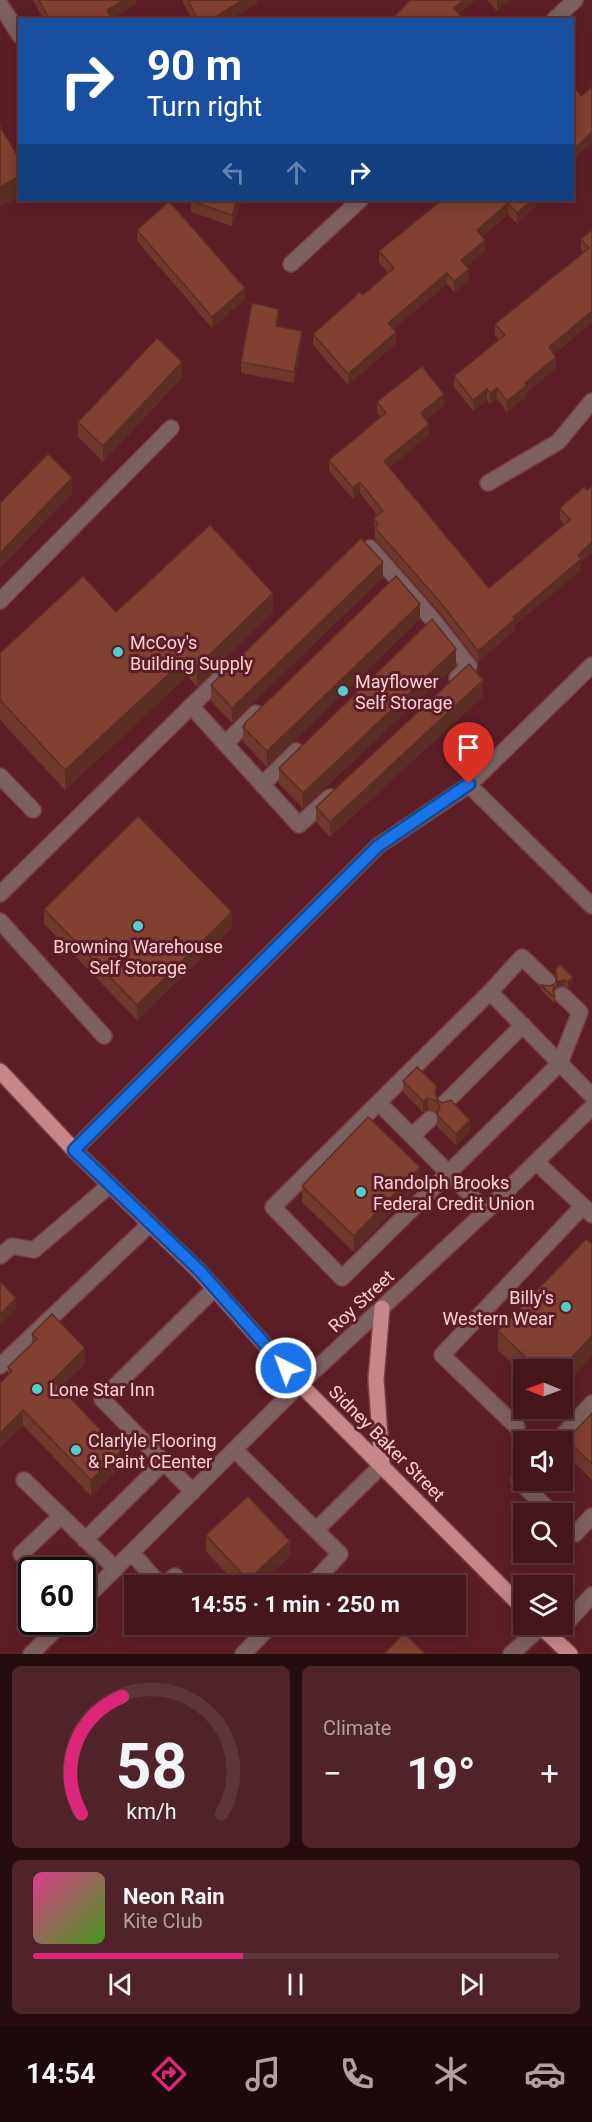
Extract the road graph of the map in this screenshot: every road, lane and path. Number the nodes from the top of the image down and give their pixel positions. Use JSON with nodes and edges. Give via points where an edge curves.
{"nodes":[{"id":1,"x":575,"y":0,"type":"edge"},
{"id":2,"x":0,"y":4,"type":"edge"},
{"id":3,"x":556,"y":18,"type":"edge"},
{"id":4,"x":18,"y":33,"type":"edge"},
{"id":5,"x":359,"y":201,"type":"edge"},
{"id":6,"x":291,"y":264,"type":"dead end"},
{"id":7,"x":592,"y":400,"type":"edge"},
{"id":8,"x":171,"y":428,"type":"dead end"},
{"id":9,"x":489,"y":483,"type":"dead end"},
{"id":10,"x":353,"y":548,"type":"edge"},
{"id":11,"x":0,"y":602,"type":"edge"},
{"id":12,"x":234,"y":664,"type":"edge"},
{"id":13,"x":592,"y":665,"type":"edge"},
{"id":14,"x":444,"y":690,"type":"edge"},
{"id":15,"x":268,"y":702,"type":"edge"},
{"id":16,"x":191,"y":706,"type":"junction"},
{"id":17,"x":225,"y":744,"type":"junction"},
{"id":18,"x":305,"y":744,"type":"edge"},
{"id":19,"x":0,"y":776,"type":"edge"},
{"id":20,"x":469,"y":784,"type":"junction"},
{"id":21,"x":262,"y":785,"type":"junction"},
{"id":22,"x":342,"y":786,"type":"edge"},
{"id":23,"x":33,"y":810,"type":"dead end"},
{"id":24,"x":0,"y":894,"type":"edge"},
{"id":25,"x":592,"y":906,"type":"edge"},
{"id":26,"x":0,"y":921,"type":"edge"},
{"id":27,"x":548,"y":982,"type":"dead end"},
{"id":28,"x":490,"y":992,"type":"junction"},
{"id":29,"x":562,"y":995,"type":"dead end"},
{"id":30,"x":523,"y":1025,"type":"junction"},
{"id":31,"x":104,"y":1036,"type":"dead end"},
{"id":32,"x":560,"y":1063,"type":"junction"},
{"id":33,"x":1,"y":1076,"type":"edge"},
{"id":34,"x":592,"y":1096,"type":"edge"},
{"id":35,"x":379,"y":1102,"type":"junction"},
{"id":36,"x":444,"y":1104,"type":"edge"},
{"id":37,"x":592,"y":1107,"type":"edge"},
{"id":38,"x":430,"y":1119,"type":"dead end"},
{"id":39,"x":412,"y":1136,"type":"junction"},
{"id":40,"x":74,"y":1150,"type":"junction"},
{"id":41,"x":536,"y":1162,"type":"junction"},
{"id":42,"x":449,"y":1173,"type":"junction"},
{"id":43,"x":110,"y":1185,"type":"junction"},
{"id":44,"x":587,"y":1210,"type":"edge"},
{"id":45,"x":486,"y":1211,"type":"junction"},
{"id":46,"x":150,"y":1224,"type":"junction"},
{"id":47,"x":0,"y":1256,"type":"edge"},
{"id":48,"x":215,"y":1288,"type":"junction"},
{"id":49,"x":382,"y":1308,"type":"junction"},
{"id":50,"x":0,"y":1366,"type":"edge"},
{"id":51,"x":300,"y":1384,"type":"junction"},
{"id":52,"x":592,"y":1403,"type":"edge"},
{"id":53,"x":518,"y":1427,"type":"dead end"},
{"id":54,"x":566,"y":1431,"type":"edge"},
{"id":55,"x":235,"y":1450,"type":"junction"},
{"id":56,"x":164,"y":1462,"type":"junction"},
{"id":57,"x":382,"y":1465,"type":"junction"},
{"id":58,"x":24,"y":1480,"type":"dead end"},
{"id":59,"x":530,"y":1491,"type":"edge"},
{"id":60,"x":193,"y":1492,"type":"junction"},
{"id":61,"x":542,"y":1503,"type":"edge"},
{"id":62,"x":61,"y":1516,"type":"junction"},
{"id":63,"x":591,"y":1518,"type":"edge"},
{"id":64,"x":316,"y":1530,"type":"junction"},
{"id":65,"x":573,"y":1532,"type":"edge"},
{"id":66,"x":85,"y":1540,"type":"junction"},
{"id":67,"x":132,"y":1553,"type":"junction"},
{"id":68,"x":24,"y":1557,"type":"edge"},
{"id":69,"x":116,"y":1569,"type":"junction"},
{"id":70,"x":153,"y":1575,"type":"edge"},
{"id":71,"x":320,"y":1575,"type":"edge"},
{"id":72,"x":96,"y":1588,"type":"edge"},
{"id":73,"x":592,"y":1595,"type":"edge"},
{"id":74,"x":513,"y":1598,"type":"edge"},
{"id":75,"x":50,"y":1635,"type":"edge"},
{"id":76,"x":261,"y":1635,"type":"edge"},
{"id":77,"x":531,"y":1635,"type":"edge"},
{"id":78,"x":550,"y":1635,"type":"edge"},
{"id":79,"x":553,"y":1638,"type":"junction"},
{"id":80,"x":31,"y":1654,"type":"edge"},
{"id":81,"x":243,"y":1654,"type":"edge"},
{"id":82,"x":511,"y":1654,"type":"edge"},
{"id":83,"x":570,"y":1654,"type":"edge"}],
"edges":[{"from":1,"to":3,"type":"street"},
{"from":2,"to":4,"type":"street"},
{"from":5,"to":6,"type":"street"},
{"from":7,"to":9,"type":"street","via":[[558,442]]},
{"from":8,"to":11,"type":"street"},
{"from":10,"to":14,"type":"street","via":[[362,539],[392,582],[469,666]]},
{"from":12,"to":16,"type":"street"},
{"from":13,"to":20,"type":"street"},
{"from":15,"to":17,"type":"street"},
{"from":16,"to":17,"type":"street"},
{"from":16,"to":24,"type":"street"},
{"from":17,"to":21,"type":"street"},
{"from":18,"to":21,"type":"street"},
{"from":19,"to":23,"type":"street"},
{"from":20,"to":25,"type":"street"},
{"from":20,"to":40,"type":"street","via":[[378,846]]},
{"from":21,"to":22,"type":"street","via":[[299,825]]},
{"from":26,"to":31,"type":"street"},
{"from":27,"to":28,"type":"street","via":[[522,957]]},
{"from":28,"to":30,"type":"street"},
{"from":28,"to":35,"type":"street"},
{"from":29,"to":32,"type":"street","via":[[580,1012]]},
{"from":30,"to":32,"type":"street"},
{"from":30,"to":36,"type":"street"},
{"from":32,"to":34,"type":"street"},
{"from":32,"to":42,"type":"street"},
{"from":33,"to":40,"type":"main road","name":"Sidney Baker Street"},
{"from":35,"to":39,"type":"street"},
{"from":35,"to":42,"type":"street","via":[[273,1207],[342,1278]]},
{"from":37,"to":41,"type":"street","name":"Roy Street"},
{"from":38,"to":39,"type":"street"},
{"from":39,"to":42,"type":"street"},
{"from":40,"to":43,"type":"main road","name":"Sidney Baker Street"},
{"from":41,"to":44,"type":"street"},
{"from":41,"to":45,"type":"street","name":"Roy Street"},
{"from":42,"to":45,"type":"street"},
{"from":43,"to":46,"type":"main road","name":"Sidney Baker Street"},
{"from":43,"to":47,"type":"street","via":[[34,1250],[12,1246]]},
{"from":44,"to":53,"type":"street","via":[[442,1355]]},
{"from":45,"to":49,"type":"street","name":"Roy Street"},
{"from":46,"to":48,"type":"main road","name":"Sidney Baker Street"},
{"from":46,"to":50,"type":"street"},
{"from":48,"to":51,"type":"main road","name":"Sidney Baker Street"},
{"from":48,"to":56,"type":"street","via":[[102,1399]]},
{"from":49,"to":51,"type":"street","name":"Roy Street"},
{"from":49,"to":57,"type":"main road","via":[[376,1379]]},
{"from":51,"to":55,"type":"street","name":"Roy Street"},
{"from":51,"to":57,"type":"main road","name":"Sidney Baker Street"},
{"from":52,"to":54,"type":"street"},
{"from":55,"to":60,"type":"street","name":"Roy Street"},
{"from":55,"to":64,"type":"street"},
{"from":56,"to":60,"type":"street"},
{"from":56,"to":66,"type":"street"},
{"from":57,"to":64,"type":"street"},
{"from":57,"to":74,"type":"main road","name":"Sidney Baker Street"},
{"from":58,"to":62,"type":"street"},
{"from":59,"to":61,"type":"street"},
{"from":60,"to":67,"type":"street","name":"Roy Street"},
{"from":62,"to":66,"type":"street"},
{"from":62,"to":68,"type":"street","via":[[21,1554]]},
{"from":63,"to":65,"type":"street"},
{"from":64,"to":71,"type":"street","via":[[340,1554]]},
{"from":66,"to":69,"type":"street"},
{"from":67,"to":69,"type":"street","name":"Roy Street"},
{"from":67,"to":70,"type":"street"},
{"from":69,"to":72,"type":"street","name":"Roy Street"},
{"from":73,"to":79,"type":"street"},
{"from":75,"to":80,"type":"street"},
{"from":76,"to":81,"type":"street"},
{"from":77,"to":82,"type":"street"},
{"from":78,"to":79,"type":"main road"},
{"from":79,"to":83,"type":"main road"}]}
